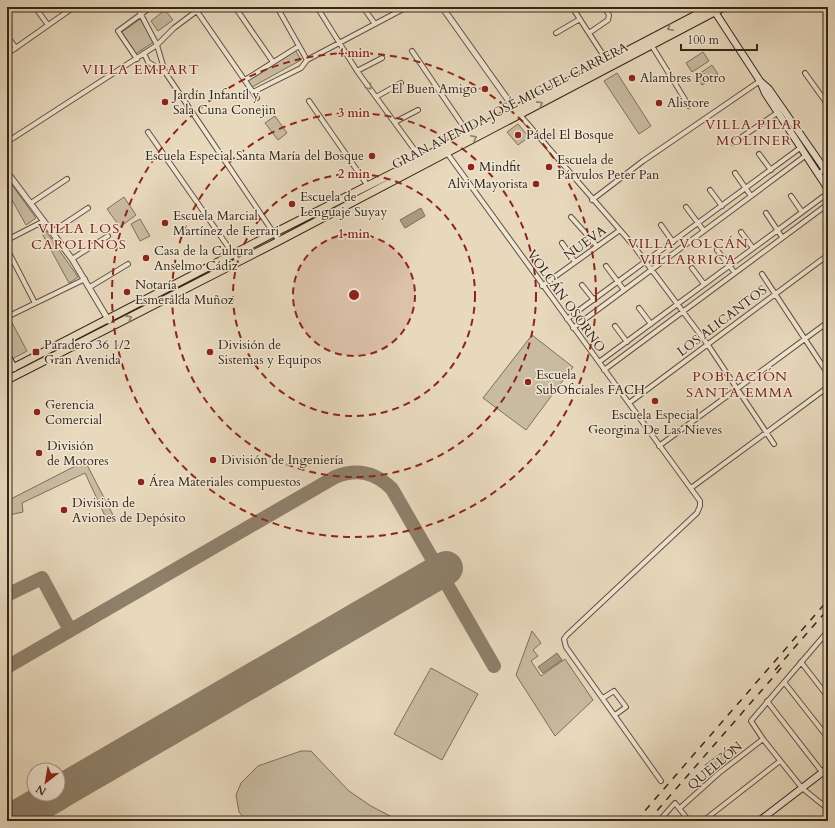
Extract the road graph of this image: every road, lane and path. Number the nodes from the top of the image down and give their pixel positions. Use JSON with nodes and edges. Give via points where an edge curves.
{"nodes":[{"id":1,"x":35,"y":7,"type":"edge"},
{"id":2,"x":74,"y":7,"type":"edge"},
{"id":3,"x":137,"y":7,"type":"edge"},
{"id":4,"x":150,"y":7,"type":"edge"},
{"id":5,"x":202,"y":7,"type":"edge"},
{"id":6,"x":235,"y":7,"type":"edge"},
{"id":7,"x":277,"y":7,"type":"edge"},
{"id":8,"x":317,"y":7,"type":"edge"},
{"id":9,"x":363,"y":7,"type":"edge"},
{"id":10,"x":406,"y":7,"type":"edge"},
{"id":11,"x":442,"y":7,"type":"edge"},
{"id":12,"x":572,"y":7,"type":"edge"},
{"id":13,"x":604,"y":7,"type":"edge"},
{"id":14,"x":724,"y":7,"type":"edge"},
{"id":15,"x":195,"y":9,"type":"edge"},
{"id":16,"x":709,"y":9,"type":"edge"},
{"id":17,"x":142,"y":14,"type":"junction"},
{"id":18,"x":580,"y":19,"type":"junction"},
{"id":19,"x":375,"y":24,"type":"junction"},
{"id":20,"x":48,"y":26,"type":"junction"},
{"id":21,"x":556,"y":33,"type":"dead end"},
{"id":22,"x":589,"y":33,"type":"junction"},
{"id":23,"x":7,"y":36,"type":"edge"},
{"id":24,"x":338,"y":43,"type":"junction"},
{"id":25,"x":157,"y":45,"type":"junction"},
{"id":26,"x":299,"y":46,"type":"junction"},
{"id":27,"x":652,"y":46,"type":"junction"},
{"id":28,"x":16,"y":48,"type":"junction"},
{"id":29,"x":412,"y":51,"type":"dead end"},
{"id":30,"x":144,"y":53,"type":"junction"},
{"id":31,"x":7,"y":54,"type":"edge"},
{"id":32,"x":382,"y":58,"type":"dead end"},
{"id":33,"x":137,"y":59,"type":"junction"},
{"id":34,"x":307,"y":60,"type":"junction"},
{"id":35,"x":606,"y":61,"type":"junction"},
{"id":36,"x":273,"y":62,"type":"junction"},
{"id":37,"x":357,"y":71,"type":"junction"},
{"id":38,"x":165,"y":72,"type":"junction"},
{"id":39,"x":805,"y":73,"type":"dead end"},
{"id":40,"x":245,"y":80,"type":"junction"},
{"id":41,"x":760,"y":81,"type":"junction"},
{"id":42,"x":401,"y":83,"type":"dead end"},
{"id":43,"x":253,"y":92,"type":"junction"},
{"id":44,"x":376,"y":97,"type":"junction"},
{"id":45,"x":257,"y":98,"type":"dead end"},
{"id":46,"x":309,"y":101,"type":"dead end"},
{"id":47,"x":828,"y":105,"type":"edge"},
{"id":48,"x":689,"y":106,"type":"dead end"},
{"id":49,"x":418,"y":110,"type":"dead end"},
{"id":50,"x":517,"y":112,"type":"junction"},
{"id":51,"x":778,"y":113,"type":"junction"},
{"id":52,"x":395,"y":122,"type":"junction"},
{"id":53,"x":148,"y":132,"type":"dead end"},
{"id":54,"x":468,"y":133,"type":"junction"},
{"id":55,"x":7,"y":142,"type":"edge"},
{"id":56,"x":733,"y":143,"type":"dead end"},
{"id":57,"x":800,"y":148,"type":"junction"},
{"id":58,"x":446,"y":152,"type":"junction"},
{"id":59,"x":759,"y":154,"type":"dead end"},
{"id":60,"x":805,"y":156,"type":"junction"},
{"id":61,"x":422,"y":161,"type":"junction"},
{"id":62,"x":771,"y":170,"type":"junction"},
{"id":63,"x":827,"y":170,"type":"edge"},
{"id":64,"x":7,"y":172,"type":"edge"},
{"id":65,"x":735,"y":173,"type":"dead end"},
{"id":66,"x":818,"y":174,"type":"junction"},
{"id":67,"x":67,"y":179,"type":"dead end"},
{"id":68,"x":368,"y":186,"type":"junction"},
{"id":69,"x":746,"y":188,"type":"junction"},
{"id":70,"x":828,"y":189,"type":"edge"},
{"id":71,"x":710,"y":190,"type":"dead end"},
{"id":72,"x":828,"y":193,"type":"edge"},
{"id":73,"x":751,"y":196,"type":"junction"},
{"id":74,"x":791,"y":196,"type":"dead end"},
{"id":75,"x":592,"y":200,"type":"junction"},
{"id":76,"x":30,"y":202,"type":"junction"},
{"id":77,"x":828,"y":204,"type":"edge"},
{"id":78,"x":722,"y":206,"type":"junction"},
{"id":79,"x":686,"y":207,"type":"dead end"},
{"id":80,"x":88,"y":208,"type":"dead end"},
{"id":81,"x":802,"y":212,"type":"junction"},
{"id":82,"x":766,"y":214,"type":"dead end"},
{"id":83,"x":571,"y":217,"type":"dead end"},
{"id":84,"x":44,"y":221,"type":"junction"},
{"id":85,"x":698,"y":223,"type":"junction"},
{"id":86,"x":661,"y":225,"type":"dead end"},
{"id":87,"x":620,"y":230,"type":"junction"},
{"id":88,"x":778,"y":230,"type":"junction"},
{"id":89,"x":704,"y":231,"type":"junction"},
{"id":90,"x":52,"y":232,"type":"junction"},
{"id":91,"x":742,"y":232,"type":"dead end"},
{"id":92,"x":274,"y":233,"type":"junction"},
{"id":93,"x":108,"y":236,"type":"dead end"},
{"id":94,"x":782,"y":237,"type":"junction"},
{"id":95,"x":7,"y":240,"type":"edge"},
{"id":96,"x":279,"y":241,"type":"junction"},
{"id":97,"x":673,"y":242,"type":"junction"},
{"id":98,"x":562,"y":243,"type":"dead end"},
{"id":99,"x":596,"y":244,"type":"junction"},
{"id":100,"x":7,"y":248,"type":"edge"},
{"id":101,"x":753,"y":248,"type":"junction"},
{"id":102,"x":717,"y":250,"type":"dead end"},
{"id":103,"x":233,"y":254,"type":"junction"},
{"id":104,"x":828,"y":255,"type":"edge"},
{"id":105,"x":72,"y":259,"type":"junction"},
{"id":106,"x":574,"y":260,"type":"junction"},
{"id":107,"x":238,"y":261,"type":"junction"},
{"id":108,"x":646,"y":262,"type":"junction"},
{"id":109,"x":128,"y":264,"type":"dead end"},
{"id":110,"x":606,"y":266,"type":"dead end"},
{"id":111,"x":729,"y":266,"type":"junction"},
{"id":112,"x":692,"y":268,"type":"dead end"},
{"id":113,"x":652,"y":270,"type":"junction"},
{"id":114,"x":735,"y":273,"type":"junction"},
{"id":115,"x":762,"y":274,"type":"dead end"},
{"id":116,"x":85,"y":279,"type":"junction"},
{"id":117,"x":618,"y":282,"type":"junction"},
{"id":118,"x":704,"y":284,"type":"junction"},
{"id":119,"x":582,"y":285,"type":"dead end"},
{"id":120,"x":542,"y":286,"type":"junction"},
{"id":121,"x":90,"y":287,"type":"junction"},
{"id":122,"x":624,"y":290,"type":"junction"},
{"id":123,"x":775,"y":295,"type":"junction"},
{"id":124,"x":594,"y":300,"type":"junction"},
{"id":125,"x":35,"y":303,"type":"junction"},
{"id":126,"x":678,"y":304,"type":"junction"},
{"id":127,"x":639,"y":308,"type":"dead end"},
{"id":128,"x":683,"y":311,"type":"junction"},
{"id":129,"x":7,"y":317,"type":"edge"},
{"id":130,"x":108,"y":319,"type":"junction"},
{"id":131,"x":566,"y":319,"type":"junction"},
{"id":132,"x":828,"y":322,"type":"edge"},
{"id":133,"x":651,"y":324,"type":"junction"},
{"id":134,"x":615,"y":326,"type":"dead end"},
{"id":135,"x":113,"y":327,"type":"junction"},
{"id":136,"x":573,"y":328,"type":"junction"},
{"id":137,"x":805,"y":339,"type":"junction"},
{"id":138,"x":627,"y":342,"type":"junction"},
{"id":139,"x":708,"y":345,"type":"junction"},
{"id":140,"x":7,"y":356,"type":"edge"},
{"id":141,"x":599,"y":362,"type":"junction"},
{"id":142,"x":10,"y":369,"type":"edge"},
{"id":143,"x":604,"y":370,"type":"junction"},
{"id":144,"x":23,"y":373,"type":"junction"},
{"id":145,"x":828,"y":374,"type":"edge"},
{"id":146,"x":7,"y":380,"type":"edge"},
{"id":147,"x":828,"y":387,"type":"edge"},
{"id":148,"x":737,"y":389,"type":"junction"},
{"id":149,"x":629,"y":403,"type":"junction"},
{"id":150,"x":766,"y":432,"type":"junction"},
{"id":151,"x":774,"y":444,"type":"dead end"},
{"id":152,"x":659,"y":446,"type":"junction"},
{"id":153,"x":691,"y":488,"type":"junction"},
{"id":154,"x":828,"y":631,"type":"edge"},
{"id":155,"x":801,"y":662,"type":"junction"},
{"id":156,"x":784,"y":682,"type":"junction"},
{"id":157,"x":828,"y":697,"type":"edge"},
{"id":158,"x":603,"y":698,"type":"junction"},
{"id":159,"x":767,"y":702,"type":"junction"},
{"id":160,"x":615,"y":715,"type":"junction"},
{"id":161,"x":828,"y":738,"type":"edge"},
{"id":162,"x":763,"y":739,"type":"junction"},
{"id":163,"x":780,"y":761,"type":"junction"},
{"id":164,"x":828,"y":768,"type":"edge"},
{"id":165,"x":822,"y":772,"type":"junction"},
{"id":166,"x":661,"y":781,"type":"dead end"},
{"id":167,"x":802,"y":788,"type":"junction"},
{"id":168,"x":680,"y":808,"type":"junction"},
{"id":169,"x":828,"y":809,"type":"edge"},
{"id":170,"x":659,"y":821,"type":"edge"},
{"id":171,"x":689,"y":821,"type":"edge"},
{"id":172,"x":703,"y":821,"type":"edge"},
{"id":173,"x":759,"y":821,"type":"edge"}],
"edges":[{"from":1,"to":20,"type":"street"},
{"from":2,"to":20,"type":"street"},
{"from":3,"to":17,"type":"street"},
{"from":4,"to":17,"type":"street"},
{"from":5,"to":15,"type":"street"},
{"from":6,"to":36,"type":"street"},
{"from":7,"to":26,"type":"street"},
{"from":8,"to":24,"type":"street"},
{"from":9,"to":19,"type":"street"},
{"from":10,"to":19,"type":"street"},
{"from":11,"to":50,"type":"street"},
{"from":12,"to":18,"type":"street"},
{"from":13,"to":22,"type":"street","via":[[609,15],[608,20]]},
{"from":14,"to":16,"type":"main road","name":"GRAN AVENIDA JOSÉ MIGUEL CARRERA"},
{"from":15,"to":25,"type":"street"},
{"from":15,"to":40,"type":"street"},
{"from":16,"to":27,"type":"main road","name":"GRAN AVENIDA JOSÉ MIGUEL CARRERA"},
{"from":16,"to":35,"type":"main road","name":"GRAN AVENIDA JOSÉ MIGUEL CARRERA","one_way":true},
{"from":16,"to":41,"type":"main road"},
{"from":17,"to":25,"type":"street"},
{"from":17,"to":33,"type":"street","via":[[118,32]]},
{"from":18,"to":21,"type":"street"},
{"from":18,"to":22,"type":"street"},
{"from":19,"to":24,"type":"street"},
{"from":20,"to":28,"type":"street"},
{"from":22,"to":35,"type":"street"},
{"from":23,"to":28,"type":"street"},
{"from":24,"to":34,"type":"street"},
{"from":24,"to":37,"type":"street"},
{"from":25,"to":30,"type":"street"},
{"from":25,"to":38,"type":"street"},
{"from":26,"to":34,"type":"street"},
{"from":26,"to":36,"type":"street"},
{"from":27,"to":48,"type":"street"},
{"from":50,"to":27,"type":"main road","name":"GRAN AVENIDA JOSÉ MIGUEL CARRERA","one_way":true},
{"from":28,"to":31,"type":"street"},
{"from":29,"to":54,"type":"street"},
{"from":30,"to":33,"type":"street"},
{"from":30,"to":38,"type":"street","via":[[148,62]]},
{"from":32,"to":37,"type":"street"},
{"from":33,"to":55,"type":"street"},
{"from":34,"to":43,"type":"street","via":[[301,68]]},
{"from":35,"to":50,"type":"main road","name":"GRAN AVENIDA JOSÉ MIGUEL CARRERA"},
{"from":36,"to":40,"type":"street"},
{"from":37,"to":44,"type":"street","one_way":true},
{"from":38,"to":92,"type":"street"},
{"from":39,"to":47,"type":"street"},
{"from":40,"to":43,"type":"street"},
{"from":41,"to":51,"type":"main road","via":[[762,89]]},
{"from":41,"to":63,"type":"main road","via":[[769,89]]},
{"from":41,"to":75,"type":"street","via":[[643,161]]},
{"from":42,"to":44,"type":"street"},
{"from":43,"to":45,"type":"street"},
{"from":44,"to":52,"type":"street"},
{"from":46,"to":68,"type":"street"},
{"from":49,"to":52,"type":"street"},
{"from":50,"to":54,"type":"main road","name":"GRAN AVENIDA JOSÉ MIGUEL CARRERA"},
{"from":58,"to":50,"type":"main road","name":"GRAN AVENIDA JOSÉ MIGUEL CARRERA","one_way":true},
{"from":50,"to":75,"type":"street"},
{"from":51,"to":56,"type":"street"},
{"from":51,"to":57,"type":"main road"},
{"from":52,"to":61,"type":"street"},
{"from":53,"to":103,"type":"street"},
{"from":54,"to":61,"type":"main road","name":"GRAN AVENIDA JOSÉ MIGUEL CARRERA"},
{"from":57,"to":60,"type":"main road"},
{"from":57,"to":62,"type":"street"},
{"from":58,"to":61,"type":"main road","name":"GRAN AVENIDA JOSÉ MIGUEL CARRERA"},
{"from":58,"to":120,"type":"street","name":"VOLCÁN OSORNO"},
{"from":59,"to":62,"type":"street"},
{"from":60,"to":66,"type":"main road"},
{"from":60,"to":73,"type":"street"},
{"from":61,"to":68,"type":"main road","name":"GRAN AVENIDA JOSÉ MIGUEL CARRERA"},
{"from":61,"to":96,"type":"main road","name":"GRAN AVENIDA JOSÉ MIGUEL CARRERA"},
{"from":62,"to":69,"type":"street"},
{"from":63,"to":66,"type":"street"},
{"from":64,"to":76,"type":"street"},
{"from":65,"to":69,"type":"street"},
{"from":66,"to":70,"type":"main road"},
{"from":67,"to":76,"type":"street"},
{"from":68,"to":92,"type":"main road","name":"GRAN AVENIDA JOSÉ MIGUEL CARRERA"},
{"from":69,"to":73,"type":"street"},
{"from":69,"to":78,"type":"street"},
{"from":71,"to":78,"type":"street"},
{"from":72,"to":81,"type":"street"},
{"from":73,"to":89,"type":"street"},
{"from":74,"to":81,"type":"street"},
{"from":75,"to":87,"type":"street"},
{"from":76,"to":84,"type":"street"},
{"from":77,"to":94,"type":"street"},
{"from":78,"to":85,"type":"street"},
{"from":79,"to":85,"type":"street"},
{"from":80,"to":90,"type":"street"},
{"from":81,"to":88,"type":"street"},
{"from":82,"to":88,"type":"street"},
{"from":83,"to":99,"type":"street"},
{"from":84,"to":90,"type":"street"},
{"from":84,"to":95,"type":"street"},
{"from":85,"to":89,"type":"street"},
{"from":85,"to":97,"type":"street"},
{"from":86,"to":97,"type":"street"},
{"from":87,"to":99,"type":"street","name":"NUEVA"},
{"from":87,"to":108,"type":"street"},
{"from":88,"to":94,"type":"street"},
{"from":88,"to":101,"type":"street"},
{"from":89,"to":113,"type":"street"},
{"from":90,"to":105,"type":"street"},
{"from":91,"to":101,"type":"street"},
{"from":92,"to":96,"type":"street"},
{"from":92,"to":103,"type":"main road","name":"GRAN AVENIDA JOSÉ MIGUEL CARRERA"},
{"from":93,"to":105,"type":"street"},
{"from":94,"to":114,"type":"street"},
{"from":96,"to":107,"type":"main road","name":"GRAN AVENIDA JOSÉ MIGUEL CARRERA"},
{"from":97,"to":108,"type":"street"},
{"from":98,"to":106,"type":"street"},
{"from":99,"to":106,"type":"street","name":"NUEVA"},
{"from":100,"to":125,"type":"street"},
{"from":101,"to":111,"type":"street"},
{"from":102,"to":111,"type":"street"},
{"from":103,"to":107,"type":"street"},
{"from":103,"to":130,"type":"main road","name":"GRAN AVENIDA JOSÉ MIGUEL CARRERA"},
{"from":104,"to":123,"type":"street","name":"LOS ALICANTOS"},
{"from":105,"to":116,"type":"street"},
{"from":106,"to":120,"type":"street","name":"NUEVA"},
{"from":135,"to":107,"type":"main road","name":"GRAN AVENIDA JOSÉ MIGUEL CARRERA","one_way":true},
{"from":108,"to":113,"type":"street"},
{"from":108,"to":117,"type":"street"},
{"from":109,"to":121,"type":"street"},
{"from":110,"to":117,"type":"street"},
{"from":111,"to":114,"type":"street"},
{"from":111,"to":118,"type":"street"},
{"from":112,"to":118,"type":"street"},
{"from":113,"to":122,"type":"street"},
{"from":113,"to":126,"type":"street"},
{"from":114,"to":128,"type":"street"},
{"from":115,"to":123,"type":"street"},
{"from":116,"to":121,"type":"street"},
{"from":116,"to":125,"type":"street"},
{"from":117,"to":122,"type":"street"},
{"from":117,"to":124,"type":"street"},
{"from":118,"to":126,"type":"street"},
{"from":119,"to":124,"type":"street"},
{"from":120,"to":131,"type":"street","name":"VOLCÁN OSORNO"},
{"from":121,"to":130,"type":"street"},
{"from":122,"to":136,"type":"street"},
{"from":123,"to":137,"type":"street"},
{"from":123,"to":139,"type":"street","name":"LOS ALICANTOS"},
{"from":124,"to":131,"type":"street"},
{"from":125,"to":129,"type":"street"},
{"from":126,"to":128,"type":"street"},
{"from":126,"to":133,"type":"street"},
{"from":127,"to":133,"type":"street"},
{"from":128,"to":139,"type":"street"},
{"from":128,"to":143,"type":"street"},
{"from":130,"to":135,"type":"street"},
{"from":130,"to":142,"type":"main road","name":"GRAN AVENIDA JOSÉ MIGUEL CARRERA"},
{"from":131,"to":136,"type":"street","name":"VOLCÁN OSORNO"},
{"from":132,"to":137,"type":"street"},
{"from":133,"to":138,"type":"street"},
{"from":134,"to":138,"type":"street"},
{"from":135,"to":144,"type":"main road","name":"GRAN AVENIDA JOSÉ MIGUEL CARRERA"},
{"from":136,"to":141,"type":"street","name":"VOLCÁN OSORNO"},
{"from":137,"to":145,"type":"street"},
{"from":137,"to":148,"type":"street"},
{"from":138,"to":141,"type":"street"},
{"from":139,"to":148,"type":"street"},
{"from":139,"to":149,"type":"street","name":"LOS ALICANTOS"},
{"from":140,"to":142,"type":"main road"},
{"from":141,"to":143,"type":"street","name":"VOLCÁN OSORNO"},
{"from":142,"to":144,"type":"main road"},
{"from":143,"to":149,"type":"street","name":"VOLCÁN OSORNO"},
{"from":144,"to":146,"type":"main road","name":"GRAN AVENIDA JOSÉ MIGUEL CARRERA"},
{"from":147,"to":150,"type":"street"},
{"from":148,"to":150,"type":"street"},
{"from":148,"to":152,"type":"street"},
{"from":149,"to":152,"type":"street","name":"VOLCÁN OSORNO"},
{"from":150,"to":151,"type":"street"},
{"from":150,"to":153,"type":"street"},
{"from":152,"to":153,"type":"street","name":"VOLCÁN OSORNO"},
{"from":153,"to":158,"type":"street","name":"VOLCÁN OSORNO","via":[[699,499],[697,513],[565,638],[565,646]]},
{"from":154,"to":155,"type":"street"},
{"from":155,"to":156,"type":"street"},
{"from":155,"to":157,"type":"street"},
{"from":156,"to":159,"type":"street"},
{"from":156,"to":161,"type":"street"},
{"from":158,"to":160,"type":"street"},
{"from":158,"to":160,"type":"street","via":[[614,691],[626,707]]},
{"from":159,"to":162,"type":"street","via":[[751,721]]},
{"from":159,"to":165,"type":"street"},
{"from":160,"to":166,"type":"street"},
{"from":162,"to":163,"type":"street"},
{"from":162,"to":168,"type":"street","name":"QUELLÓN"},
{"from":163,"to":167,"type":"street"},
{"from":163,"to":172,"type":"street"},
{"from":164,"to":165,"type":"main road"},
{"from":165,"to":167,"type":"main road"},
{"from":167,"to":169,"type":"street"},
{"from":167,"to":173,"type":"main road"},
{"from":168,"to":170,"type":"street","via":[[675,803]]},
{"from":168,"to":171,"type":"street"}]}
